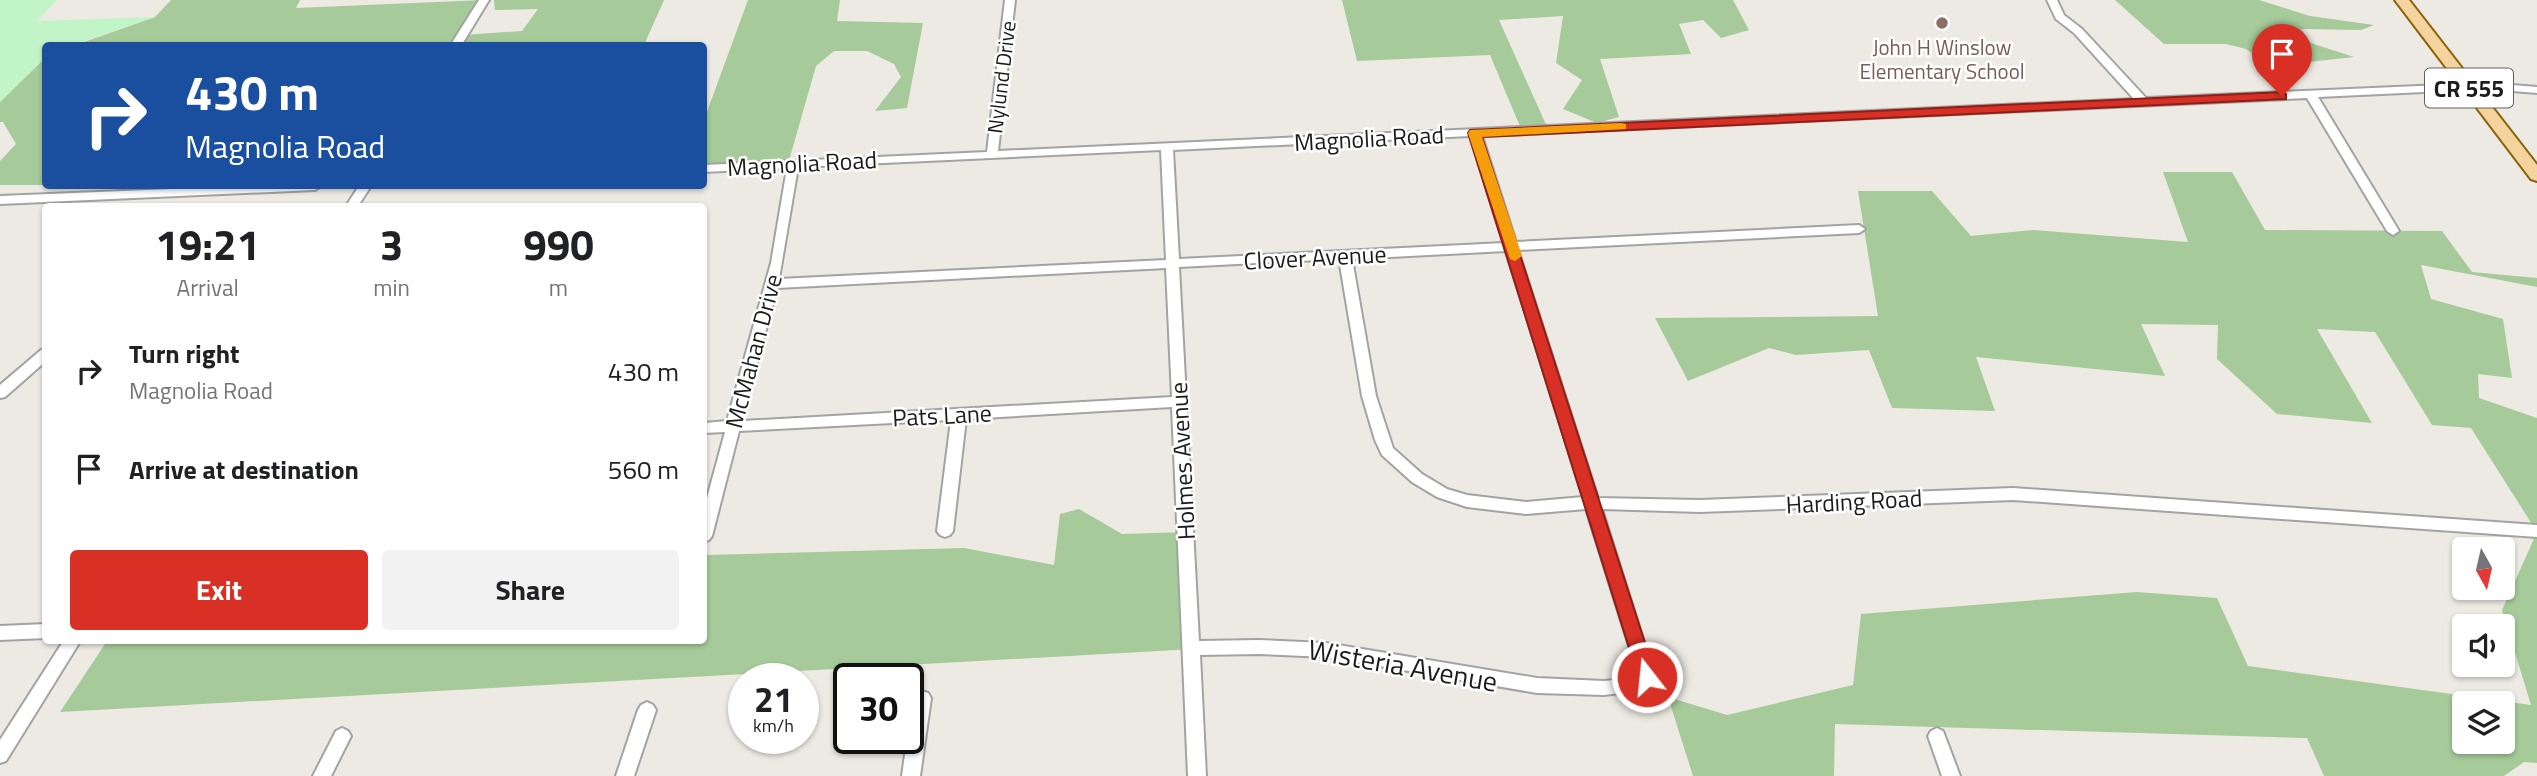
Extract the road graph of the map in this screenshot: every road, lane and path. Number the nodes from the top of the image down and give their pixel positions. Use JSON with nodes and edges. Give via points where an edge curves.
{"nodes":[{"id":1,"x":484,"y":0,"type":"edge"},
{"id":2,"x":1010,"y":0,"type":"edge"},
{"id":3,"x":2052,"y":0,"type":"edge"},
{"id":4,"x":2402,"y":0,"type":"edge"},
{"id":5,"x":458,"y":42,"type":"edge"},
{"id":6,"x":2468,"y":87,"type":"junction"},
{"id":7,"x":2537,"y":90,"type":"edge"},
{"id":8,"x":2311,"y":95,"type":"junction"},
{"id":9,"x":2144,"y":103,"type":"junction"},
{"id":10,"x":1475,"y":133,"type":"junction"},
{"id":11,"x":1167,"y":147,"type":"junction"},
{"id":12,"x":992,"y":155,"type":"junction"},
{"id":13,"x":793,"y":164,"type":"junction"},
{"id":14,"x":707,"y":168,"type":"edge"},
{"id":15,"x":2537,"y":176,"type":"edge"},
{"id":16,"x":244,"y":189,"type":"edge"},
{"id":17,"x":174,"y":192,"type":"junction"},
{"id":18,"x":0,"y":200,"type":"edge"},
{"id":19,"x":165,"y":203,"type":"edge"},
{"id":20,"x":1859,"y":229,"type":"dead end"},
{"id":21,"x":2393,"y":231,"type":"dead end"},
{"id":22,"x":1512,"y":247,"type":"junction"},
{"id":23,"x":1345,"y":255,"type":"junction"},
{"id":24,"x":1173,"y":264,"type":"junction"},
{"id":25,"x":772,"y":284,"type":"junction"},
{"id":26,"x":42,"y":356,"type":"edge"},
{"id":27,"x":0,"y":393,"type":"edge"},
{"id":28,"x":1180,"y":402,"type":"junction"},
{"id":29,"x":959,"y":414,"type":"junction"},
{"id":30,"x":734,"y":427,"type":"junction"},
{"id":31,"x":707,"y":428,"type":"edge"},
{"id":32,"x":1593,"y":503,"type":"junction"},
{"id":33,"x":707,"y":525,"type":"edge"},
{"id":34,"x":945,"y":531,"type":"dead end"},
{"id":35,"x":2537,"y":531,"type":"edge"},
{"id":36,"x":42,"y":631,"type":"edge"},
{"id":37,"x":0,"y":633,"type":"edge"},
{"id":38,"x":70,"y":644,"type":"edge"},
{"id":39,"x":1191,"y":648,"type":"junction"},
{"id":40,"x":647,"y":710,"type":"dead end"},
{"id":41,"x":342,"y":736,"type":"dead end"},
{"id":42,"x":1937,"y":736,"type":"dead end"},
{"id":43,"x":914,"y":754,"type":"edge"},
{"id":44,"x":0,"y":755,"type":"edge"},
{"id":45,"x":322,"y":776,"type":"edge"},
{"id":46,"x":625,"y":776,"type":"edge"},
{"id":47,"x":911,"y":776,"type":"edge"},
{"id":48,"x":1197,"y":776,"type":"edge"},
{"id":49,"x":1951,"y":776,"type":"edge"}],
"edges":[{"from":1,"to":5,"type":"street"},
{"from":2,"to":12,"type":"street","name":"Nylund Drive"},
{"from":3,"to":9,"type":"street","via":[[2060,17]]},
{"from":4,"to":6,"type":"main road","number":"CR 555"},
{"from":6,"to":7,"type":"street","name":"Magnolia Road"},
{"from":6,"to":8,"type":"street","name":"Magnolia Road"},
{"from":6,"to":15,"type":"main road","number":"CR 555"},
{"from":8,"to":9,"type":"street","name":"Magnolia Road"},
{"from":8,"to":21,"type":"street"},
{"from":9,"to":10,"type":"street","name":"Magnolia Road"},
{"from":10,"to":11,"type":"street","name":"Magnolia Road"},
{"from":10,"to":22,"type":"street"},
{"from":11,"to":12,"type":"street","name":"Magnolia Road"},
{"from":11,"to":24,"type":"street","name":"Holmes Avenue"},
{"from":12,"to":13,"type":"street","name":"Magnolia Road"},
{"from":13,"to":14,"type":"street","name":"Magnolia Road"},
{"from":13,"to":25,"type":"street","name":"McMahan Drive"},
{"from":16,"to":17,"type":"street"},
{"from":17,"to":18,"type":"street"},
{"from":17,"to":19,"type":"street"},
{"from":20,"to":22,"type":"street","name":"Clover Avenue"},
{"from":22,"to":23,"type":"street","name":"Clover Avenue"},
{"from":22,"to":32,"type":"street"},
{"from":23,"to":24,"type":"street","name":"Clover Avenue"},
{"from":23,"to":32,"type":"street","name":"Harding Road","via":[[1378,429],[1387,451],[1406,470],[1443,493],[1492,506]]},
{"from":24,"to":25,"type":"street","name":"Clover Avenue"},
{"from":24,"to":28,"type":"street","name":"Holmes Avenue"},
{"from":25,"to":30,"type":"street","name":"McMahan Drive"},
{"from":26,"to":27,"type":"street"},
{"from":28,"to":29,"type":"street","name":"Pats Lane"},
{"from":28,"to":39,"type":"street","name":"Holmes Avenue"},
{"from":29,"to":30,"type":"street","name":"Pats Lane"},
{"from":29,"to":34,"type":"street"},
{"from":30,"to":31,"type":"street","name":"Pats Lane"},
{"from":30,"to":33,"type":"street","name":"McMahan Drive"},
{"from":32,"to":35,"type":"street","name":"Harding Road","via":[[1775,505],[2012,494]]},
{"from":32,"to":39,"type":"street","name":"Wisteria Avenue","via":[[1646,671],[1647,677],[1639,685],[1553,689],[1301,647]]},
{"from":36,"to":37,"type":"street"},
{"from":38,"to":44,"type":"street"},
{"from":39,"to":48,"type":"street","name":"Holmes Avenue"},
{"from":40,"to":46,"type":"street"},
{"from":41,"to":45,"type":"street"},
{"from":42,"to":49,"type":"street"},
{"from":43,"to":47,"type":"street"}]}
